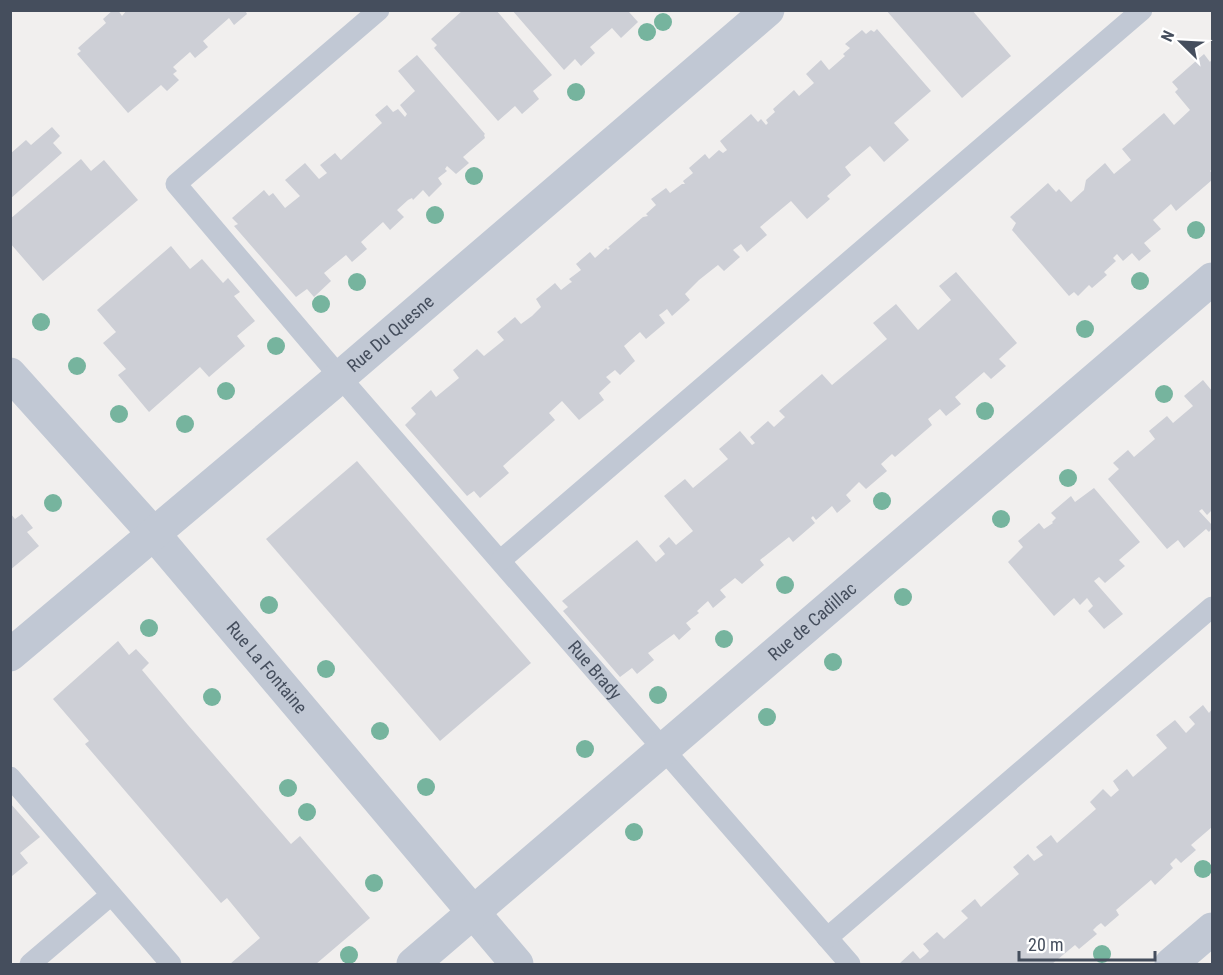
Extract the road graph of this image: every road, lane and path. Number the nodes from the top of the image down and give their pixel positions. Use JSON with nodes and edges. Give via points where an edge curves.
{"nodes":[{"id":1,"x":379,"y":10,"type":"edge"},
{"id":2,"x":768,"y":10,"type":"edge"},
{"id":3,"x":1142,"y":10,"type":"edge"},
{"id":4,"x":1212,"y":279,"type":"edge"},
{"id":5,"x":10,"y":374,"type":"edge"},
{"id":6,"x":340,"y":377,"type":"junction"},
{"id":7,"x":153,"y":534,"type":"junction"},
{"id":8,"x":501,"y":560,"type":"junction"},
{"id":9,"x":1212,"y":607,"type":"edge"},
{"id":10,"x":10,"y":655,"type":"edge"},
{"id":11,"x":664,"y":751,"type":"junction"},
{"id":12,"x":10,"y":777,"type":"edge"},
{"id":13,"x":111,"y":895,"type":"junction"},
{"id":14,"x":474,"y":913,"type":"junction"},
{"id":15,"x":1212,"y":929,"type":"edge"},
{"id":16,"x":827,"y":938,"type":"junction"},
{"id":17,"x":30,"y":964,"type":"edge"},
{"id":18,"x":171,"y":964,"type":"edge"},
{"id":19,"x":413,"y":964,"type":"edge"},
{"id":20,"x":517,"y":964,"type":"edge"},
{"id":21,"x":850,"y":964,"type":"edge"},
{"id":22,"x":1171,"y":964,"type":"edge"}],
"edges":[{"from":1,"to":6,"type":"lane","name":"Rue Brady","via":[[176,184]]},
{"from":2,"to":6,"type":"street","name":"Rue Du Quesne"},
{"from":3,"to":8,"type":"lane"},
{"from":4,"to":11,"type":"street","name":"Rue de Cadillac"},
{"from":5,"to":7,"type":"street","name":"Rue La Fontaine"},
{"from":6,"to":7,"type":"street","name":"Rue Du Quesne"},
{"from":6,"to":8,"type":"lane","name":"Rue Brady"},
{"from":7,"to":10,"type":"street","name":"Rue Du Quesne"},
{"from":7,"to":14,"type":"street","name":"Rue La Fontaine"},
{"from":8,"to":11,"type":"lane","name":"Rue Brady"},
{"from":9,"to":16,"type":"lane"},
{"from":11,"to":14,"type":"street","name":"Rue de Cadillac"},
{"from":11,"to":16,"type":"lane","name":"Rue Brady"},
{"from":12,"to":13,"type":"lane"},
{"from":13,"to":17,"type":"lane"},
{"from":13,"to":18,"type":"lane"},
{"from":14,"to":19,"type":"street","name":"Rue de Cadillac"},
{"from":14,"to":20,"type":"street","name":"Rue La Fontaine"},
{"from":15,"to":22,"type":"street"},
{"from":16,"to":21,"type":"lane","name":"Rue Brady"}]}
